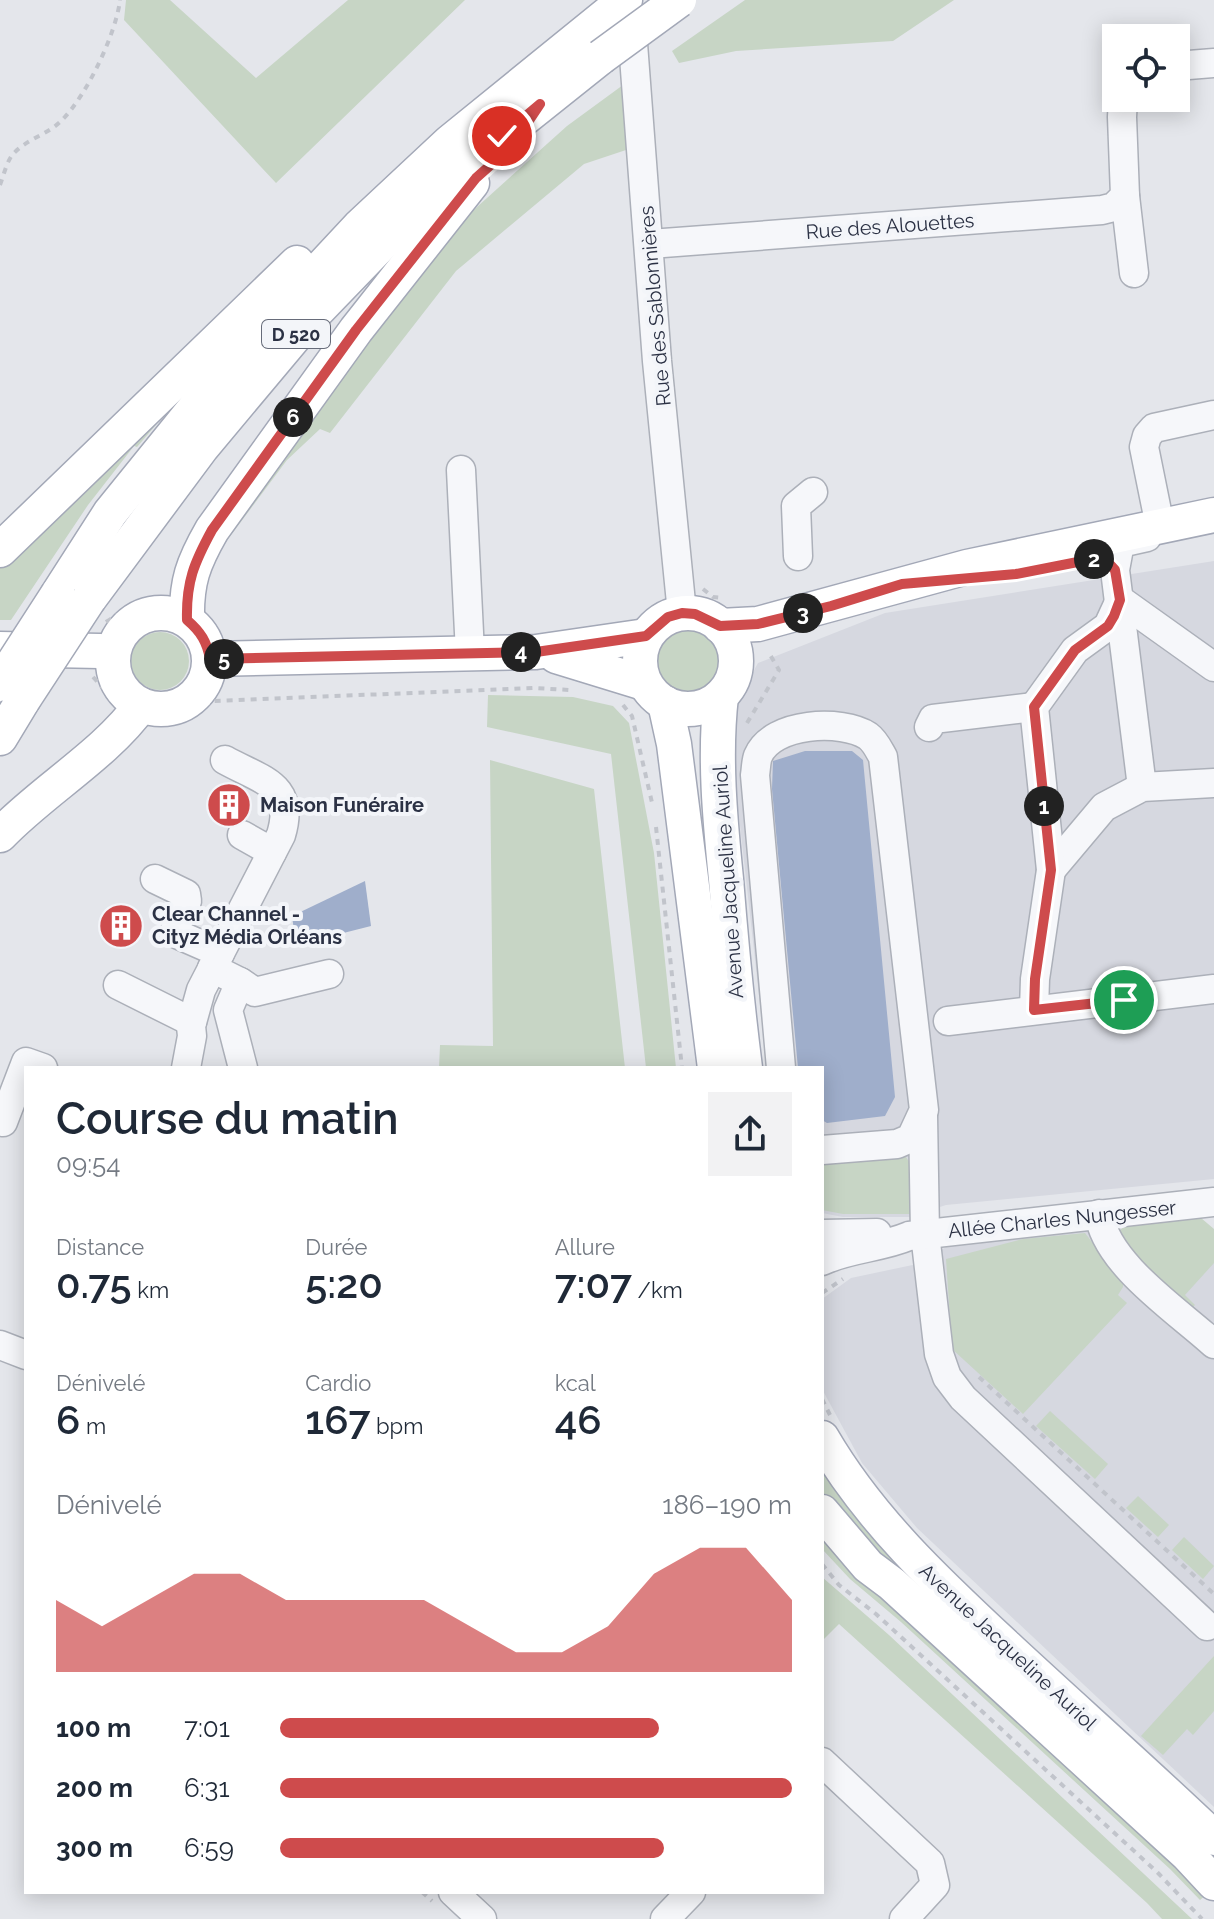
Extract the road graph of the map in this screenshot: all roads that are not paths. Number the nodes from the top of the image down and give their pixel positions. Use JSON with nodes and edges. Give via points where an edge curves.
{"nodes":[{"id":1,"x":679,"y":0,"type":"edge"},
{"id":2,"x":618,"y":7,"type":"edge"},
{"id":3,"x":1214,"y":63,"type":"edge"},
{"id":4,"x":1190,"y":65,"type":"edge"},
{"id":5,"x":540,"y":104,"type":"junction"},
{"id":6,"x":1122,"y":112,"type":"edge"},
{"id":7,"x":1125,"y":196,"type":"junction"},
{"id":8,"x":359,"y":227,"type":"junction"},
{"id":9,"x":650,"y":244,"type":"junction"},
{"id":10,"x":1134,"y":273,"type":"dead end"},
{"id":11,"x":1214,"y":415,"type":"edge"},
{"id":12,"x":461,"y":470,"type":"dead end"},
{"id":13,"x":813,"y":492,"type":"dead end"},
{"id":14,"x":1195,"y":523,"type":"edge"},
{"id":15,"x":0,"y":550,"type":"edge"},
{"id":16,"x":798,"y":556,"type":"dead end"},
{"id":17,"x":1105,"y":556,"type":"junction"},
{"id":18,"x":1120,"y":600,"type":"junction"},
{"id":19,"x":831,"y":606,"type":"junction"},
{"id":20,"x":178,"y":608,"type":"junction"},
{"id":21,"x":682,"y":613,"type":"junction"},
{"id":22,"x":89,"y":618,"type":"junction"},
{"id":23,"x":720,"y":626,"type":"junction"},
{"id":24,"x":646,"y":636,"type":"junction"},
{"id":25,"x":0,"y":649,"type":"edge"},
{"id":26,"x":536,"y":652,"type":"junction"},
{"id":27,"x":470,"y":653,"type":"junction"},
{"id":28,"x":210,"y":659,"type":"junction"},
{"id":29,"x":736,"y":664,"type":"junction"},
{"id":30,"x":1214,"y":667,"type":"edge"},
{"id":31,"x":11,"y":692,"type":"edge"},
{"id":32,"x":643,"y":696,"type":"junction"},
{"id":33,"x":721,"y":696,"type":"junction"},
{"id":34,"x":1034,"y":707,"type":"junction"},
{"id":35,"x":134,"y":711,"type":"junction"},
{"id":36,"x":929,"y":727,"type":"dead end"},
{"id":37,"x":0,"y":738,"type":"edge"},
{"id":38,"x":225,"y":760,"type":"dead end"},
{"id":39,"x":1214,"y":783,"type":"edge"},
{"id":40,"x":1142,"y":787,"type":"junction"},
{"id":41,"x":0,"y":835,"type":"edge"},
{"id":42,"x":242,"y":835,"type":"dead end"},
{"id":43,"x":272,"y":852,"type":"junction"},
{"id":44,"x":1051,"y":870,"type":"junction"},
{"id":45,"x":155,"y":879,"type":"dead end"},
{"id":46,"x":216,"y":961,"type":"junction"},
{"id":47,"x":329,"y":974,"type":"dead end"},
{"id":48,"x":240,"y":982,"type":"junction"},
{"id":49,"x":118,"y":985,"type":"dead end"},
{"id":50,"x":1214,"y":989,"type":"edge"},
{"id":51,"x":1034,"y":1010,"type":"junction"},
{"id":52,"x":948,"y":1021,"type":"dead end"},
{"id":53,"x":192,"y":1024,"type":"junction"},
{"id":54,"x":176,"y":1066,"type":"edge"},
{"id":55,"x":186,"y":1066,"type":"edge"},
{"id":56,"x":242,"y":1066,"type":"edge"},
{"id":57,"x":715,"y":1066,"type":"edge"},
{"id":58,"x":745,"y":1066,"type":"edge"},
{"id":59,"x":781,"y":1066,"type":"edge"},
{"id":60,"x":24,"y":1067,"type":"edge"},
{"id":61,"x":924,"y":1110,"type":"junction"},
{"id":62,"x":0,"y":1121,"type":"edge"},
{"id":63,"x":824,"y":1150,"type":"edge"},
{"id":64,"x":1214,"y":1202,"type":"edge"},
{"id":65,"x":1099,"y":1214,"type":"junction"},
{"id":66,"x":824,"y":1234,"type":"edge"},
{"id":67,"x":917,"y":1235,"type":"junction"},
{"id":68,"x":824,"y":1260,"type":"edge"},
{"id":69,"x":1214,"y":1344,"type":"edge"},
{"id":70,"x":0,"y":1345,"type":"edge"},
{"id":71,"x":24,"y":1354,"type":"edge"},
{"id":72,"x":824,"y":1441,"type":"edge"},
{"id":73,"x":824,"y":1514,"type":"edge"},
{"id":74,"x":1207,"y":1626,"type":"dead end"},
{"id":75,"x":824,"y":1764,"type":"edge"},
{"id":76,"x":1214,"y":1838,"type":"edge"},
{"id":77,"x":1214,"y":1883,"type":"edge"},
{"id":78,"x":455,"y":1894,"type":"edge"},
{"id":79,"x":689,"y":1894,"type":"edge"},
{"id":80,"x":482,"y":1919,"type":"edge"},
{"id":81,"x":665,"y":1919,"type":"edge"},
{"id":82,"x":904,"y":1919,"type":"edge"}],
"edges":[{"from":1,"to":5,"type":"main road","number":"D 520","bridge":true},
{"from":2,"to":8,"type":"main road","number":"D 520","via":[[450,142]]},
{"from":2,"to":9,"type":"street","name":"Rue des Sablonnières"},
{"from":3,"to":4,"type":"street"},
{"from":5,"to":20,"type":"main road","via":[[512,146],[476,178],[356,330],[212,530]]},
{"from":5,"to":22,"type":"main road","number":"D 520","via":[[394,231],[310,318],[202,447]]},
{"from":6,"to":7,"type":"street"},
{"from":7,"to":9,"type":"street","name":"Rue des Alouettes","via":[[1102,210]]},
{"from":7,"to":10,"type":"street"},
{"from":8,"to":15,"type":"main road","via":[[315,246]]},
{"from":8,"to":22,"type":"main road","number":"D 520","via":[[216,383],[110,513]]},
{"from":9,"to":21,"type":"street","name":"Rue des Sablonnières"},
{"from":11,"to":14,"type":"street","via":[[1154,428],[1144,447]]},
{"from":12,"to":27,"type":"street"},
{"from":13,"to":16,"type":"street","via":[[796,506]]},
{"from":14,"to":17,"type":"main road"},
{"from":14,"to":17,"type":"main road","via":[[1188,540]]},
{"from":17,"to":18,"type":"street"},
{"from":17,"to":19,"type":"main road","via":[[1016,574],[902,584]]},
{"from":18,"to":30,"type":"street"},
{"from":18,"to":34,"type":"street","via":[[1108,626],[1075,650]]},
{"from":18,"to":40,"type":"street"},
{"from":19,"to":23,"type":"main road","via":[[758,624]]},
{"from":19,"to":29,"type":"main road"},
{"from":20,"to":22,"type":"main road","via":[[173,614],[143,616],[120,636]]},
{"from":20,"to":28,"type":"main road","via":[[199,630]]},
{"from":21,"to":23,"type":"main road"},
{"from":21,"to":24,"type":"main road","via":[[668,617]]},
{"from":22,"to":25,"type":"main road","via":[[100,651]]},
{"from":22,"to":31,"type":"main road","number":"D 520","bridge":true},
{"from":22,"to":35,"type":"main road"},
{"from":23,"to":29,"type":"main road","via":[[735,650]]},
{"from":24,"to":26,"type":"main road"},
{"from":24,"to":32,"type":"main road","via":[[639,664]]},
{"from":26,"to":27,"type":"main road"},
{"from":26,"to":32,"type":"main road","via":[[580,661]]},
{"from":27,"to":28,"type":"main road"},
{"from":28,"to":35,"type":"main road","via":[[204,683],[188,702]]},
{"from":29,"to":33,"type":"main road"},
{"from":31,"to":37,"type":"main road","number":"D 520"},
{"from":32,"to":33,"type":"main road","via":[[676,708],[700,708]]},
{"from":32,"to":57,"type":"main road","name":"Avenue Jacqueline Auriol","via":[[674,744]]},
{"from":33,"to":58,"type":"main road","name":"Avenue Jacqueline Auriol","via":[[721,831]]},
{"from":34,"to":36,"type":"street","via":[[933,719]]},
{"from":34,"to":44,"type":"street"},
{"from":35,"to":41,"type":"main road","via":[[121,729]]},
{"from":38,"to":43,"type":"street","via":[[271,785],[283,798],[287,814]]},
{"from":39,"to":40,"type":"street"},
{"from":40,"to":44,"type":"street","via":[[1104,807]]},
{"from":42,"to":43,"type":"street"},
{"from":43,"to":46,"type":"street"},
{"from":44,"to":51,"type":"street"},
{"from":45,"to":46,"type":"street","via":[[186,894],[176,926],[179,935]]},
{"from":46,"to":48,"type":"street"},
{"from":46,"to":53,"type":"street"},
{"from":47,"to":48,"type":"street","via":[[255,992]]},
{"from":48,"to":56,"type":"street","via":[[228,1010]]},
{"from":49,"to":53,"type":"street"},
{"from":50,"to":51,"type":"street"},
{"from":51,"to":52,"type":"street"},
{"from":53,"to":54,"type":"street"},
{"from":53,"to":55,"type":"street"},
{"from":59,"to":61,"type":"street","via":[[755,775],[758,755],[771,740],[792,730],[851,727],[872,738],[883,757]]},
{"from":60,"to":62,"type":"street"},
{"from":61,"to":63,"type":"street","via":[[911,1138],[897,1144]]},
{"from":61,"to":67,"type":"street"},
{"from":64,"to":65,"type":"street","name":"Allée Charles Nungesser"},
{"from":65,"to":67,"type":"street","name":"Allée Charles Nungesser"},
{"from":65,"to":69,"type":"street","via":[[1117,1254]]},
{"from":66,"to":67,"type":"street","name":"Allée Charles Nungesser"},
{"from":67,"to":68,"type":"street","name":"Allée Charles Nungesser"},
{"from":67,"to":74,"type":"street","via":[[939,1354],[954,1388]]},
{"from":70,"to":71,"type":"street"},
{"from":72,"to":76,"type":"main road","name":"Avenue Jacqueline Auriol","via":[[867,1507],[930,1576]]},
{"from":73,"to":77,"type":"main road","name":"Avenue Jacqueline Auriol","via":[[868,1566]]},
{"from":75,"to":82,"type":"street","via":[[930,1863],[935,1885]]},
{"from":78,"to":80,"type":"street"},
{"from":79,"to":81,"type":"street"}]}
